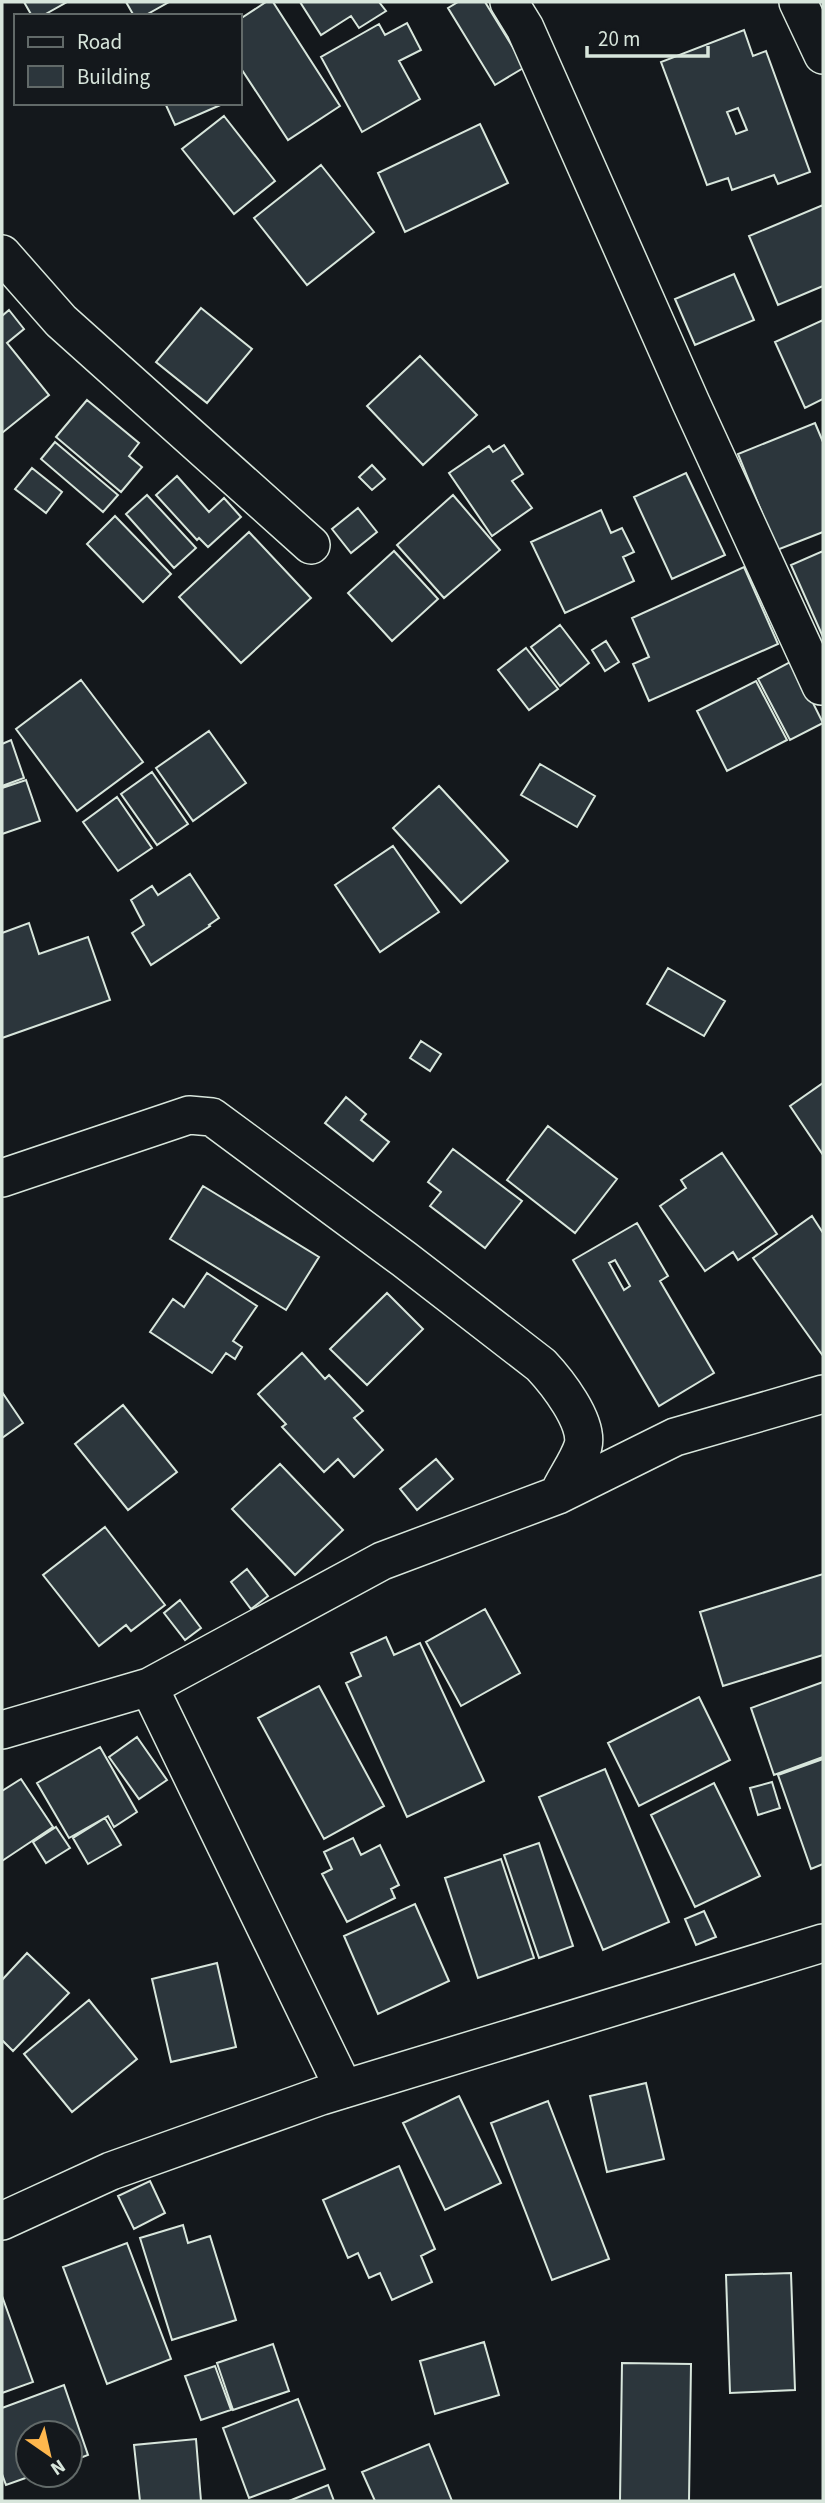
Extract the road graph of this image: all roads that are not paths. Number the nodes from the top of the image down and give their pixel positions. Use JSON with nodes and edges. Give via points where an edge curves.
{"nodes":[{"id":1,"x":509,"y":2,"type":"edge"},
{"id":2,"x":798,"y":2,"type":"edge"},
{"id":3,"x":823,"y":55,"type":"edge"},
{"id":4,"x":2,"y":254,"type":"edge"},
{"id":5,"x":311,"y":545,"type":"dead end"},
{"id":6,"x":821,"y":686,"type":"dead end"},
{"id":7,"x":2,"y":1178,"type":"edge"},
{"id":8,"x":823,"y":1394,"type":"edge"},
{"id":9,"x":558,"y":1494,"type":"junction"},
{"id":10,"x":149,"y":1686,"type":"junction"},
{"id":11,"x":2,"y":1730,"type":"edge"},
{"id":12,"x":823,"y":1943,"type":"edge"},
{"id":13,"x":344,"y":2089,"type":"junction"},
{"id":14,"x":2,"y":2221,"type":"edge"}],
"edges":[{"from":1,"to":6,"type":"street","via":[[525,28]]},
{"from":2,"to":3,"type":"street"},
{"from":4,"to":5,"type":"street","via":[[61,321]]},
{"from":7,"to":9,"type":"street","via":[[188,1115],[212,1116],[541,1365],[564,1394],[579,1422],[584,1444]]},
{"from":8,"to":9,"type":"street","via":[[675,1437]]},
{"from":9,"to":10,"type":"street","via":[[382,1561]]},
{"from":10,"to":11,"type":"street"},
{"from":10,"to":13,"type":"street"},
{"from":12,"to":13,"type":"street"},
{"from":13,"to":14,"type":"street","via":[[111,2171]]}]}
